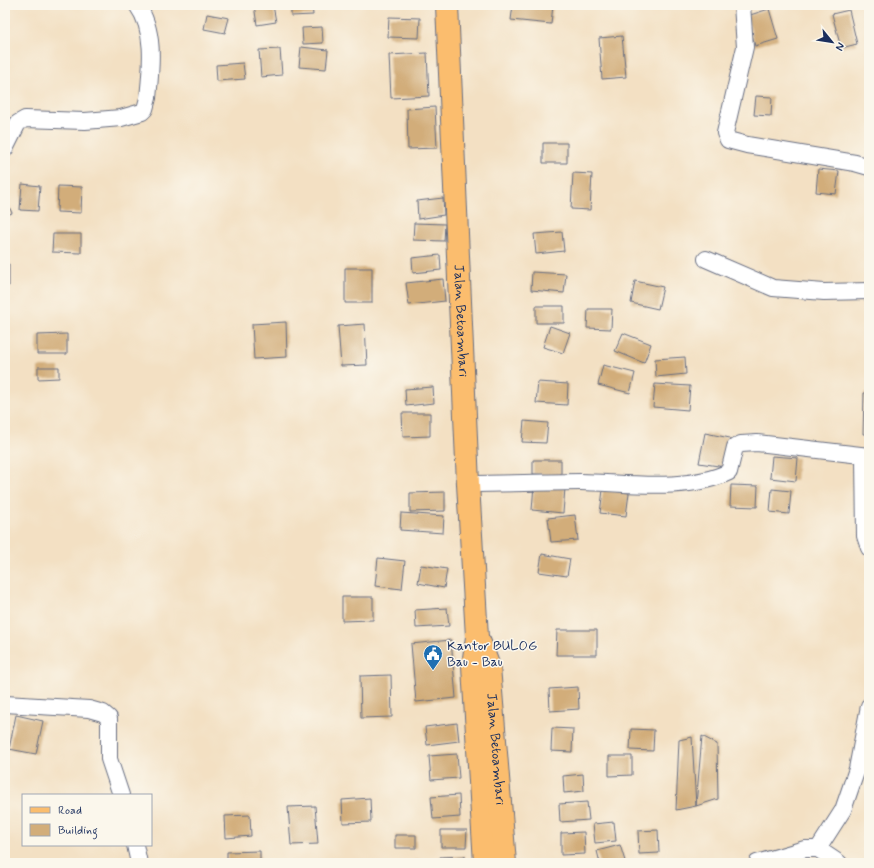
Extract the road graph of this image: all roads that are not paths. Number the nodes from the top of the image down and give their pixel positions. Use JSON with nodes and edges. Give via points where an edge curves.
{"nodes":[{"id":1,"x":137,"y":5,"type":"edge"},
{"id":2,"x":447,"y":5,"type":"edge"},
{"id":3,"x":742,"y":5,"type":"edge"},
{"id":4,"x":5,"y":149,"type":"edge"},
{"id":5,"x":869,"y":167,"type":"edge"},
{"id":6,"x":706,"y":259,"type":"dead end"},
{"id":7,"x":869,"y":291,"type":"edge"},
{"id":8,"x":866,"y":456,"type":"edge"},
{"id":9,"x":468,"y":484,"type":"junction"},
{"id":10,"x":869,"y":548,"type":"edge"},
{"id":11,"x":477,"y":637,"type":"junction"},
{"id":12,"x":5,"y":704,"type":"edge"},
{"id":13,"x":869,"y":706,"type":"edge"},
{"id":14,"x":121,"y":794,"type":"edge"},
{"id":15,"x":135,"y":846,"type":"edge"},
{"id":16,"x":818,"y":849,"type":"junction"},
{"id":17,"x":139,"y":863,"type":"edge"},
{"id":18,"x":485,"y":863,"type":"edge"},
{"id":19,"x":505,"y":863,"type":"edge"},
{"id":20,"x":757,"y":863,"type":"edge"},
{"id":21,"x":839,"y":863,"type":"edge"}],
"edges":[{"from":1,"to":4,"type":"street","via":[[143,14],[149,34],[148,98],[145,109],[121,118],[25,119],[18,123]]},
{"from":2,"to":9,"type":"main road","name":"Jalan Betoambari"},
{"from":3,"to":5,"type":"street","via":[[745,47],[725,133],[728,140]]},
{"from":6,"to":7,"type":"street","via":[[773,288],[824,292]]},
{"from":8,"to":9,"type":"street","via":[[757,443],[741,444],[735,447],[729,472],[702,481],[658,484]]},
{"from":8,"to":10,"type":"street","via":[[865,536]]},
{"from":9,"to":11,"type":"main road","name":"Jalan Betoambari"},
{"from":11,"to":18,"type":"main road","name":"Jalan Betoambari","via":[[474,684]]},
{"from":11,"to":19,"type":"main road","name":"Jalan Betoambari","via":[[488,667]]},
{"from":12,"to":14,"type":"street","via":[[90,709],[103,713],[109,718],[109,759]]},
{"from":13,"to":16,"type":"street","via":[[857,769],[843,810]]},
{"from":15,"to":17,"type":"street"},
{"from":16,"to":20,"type":"street","via":[[805,849]]},
{"from":16,"to":21,"type":"street"}]}
